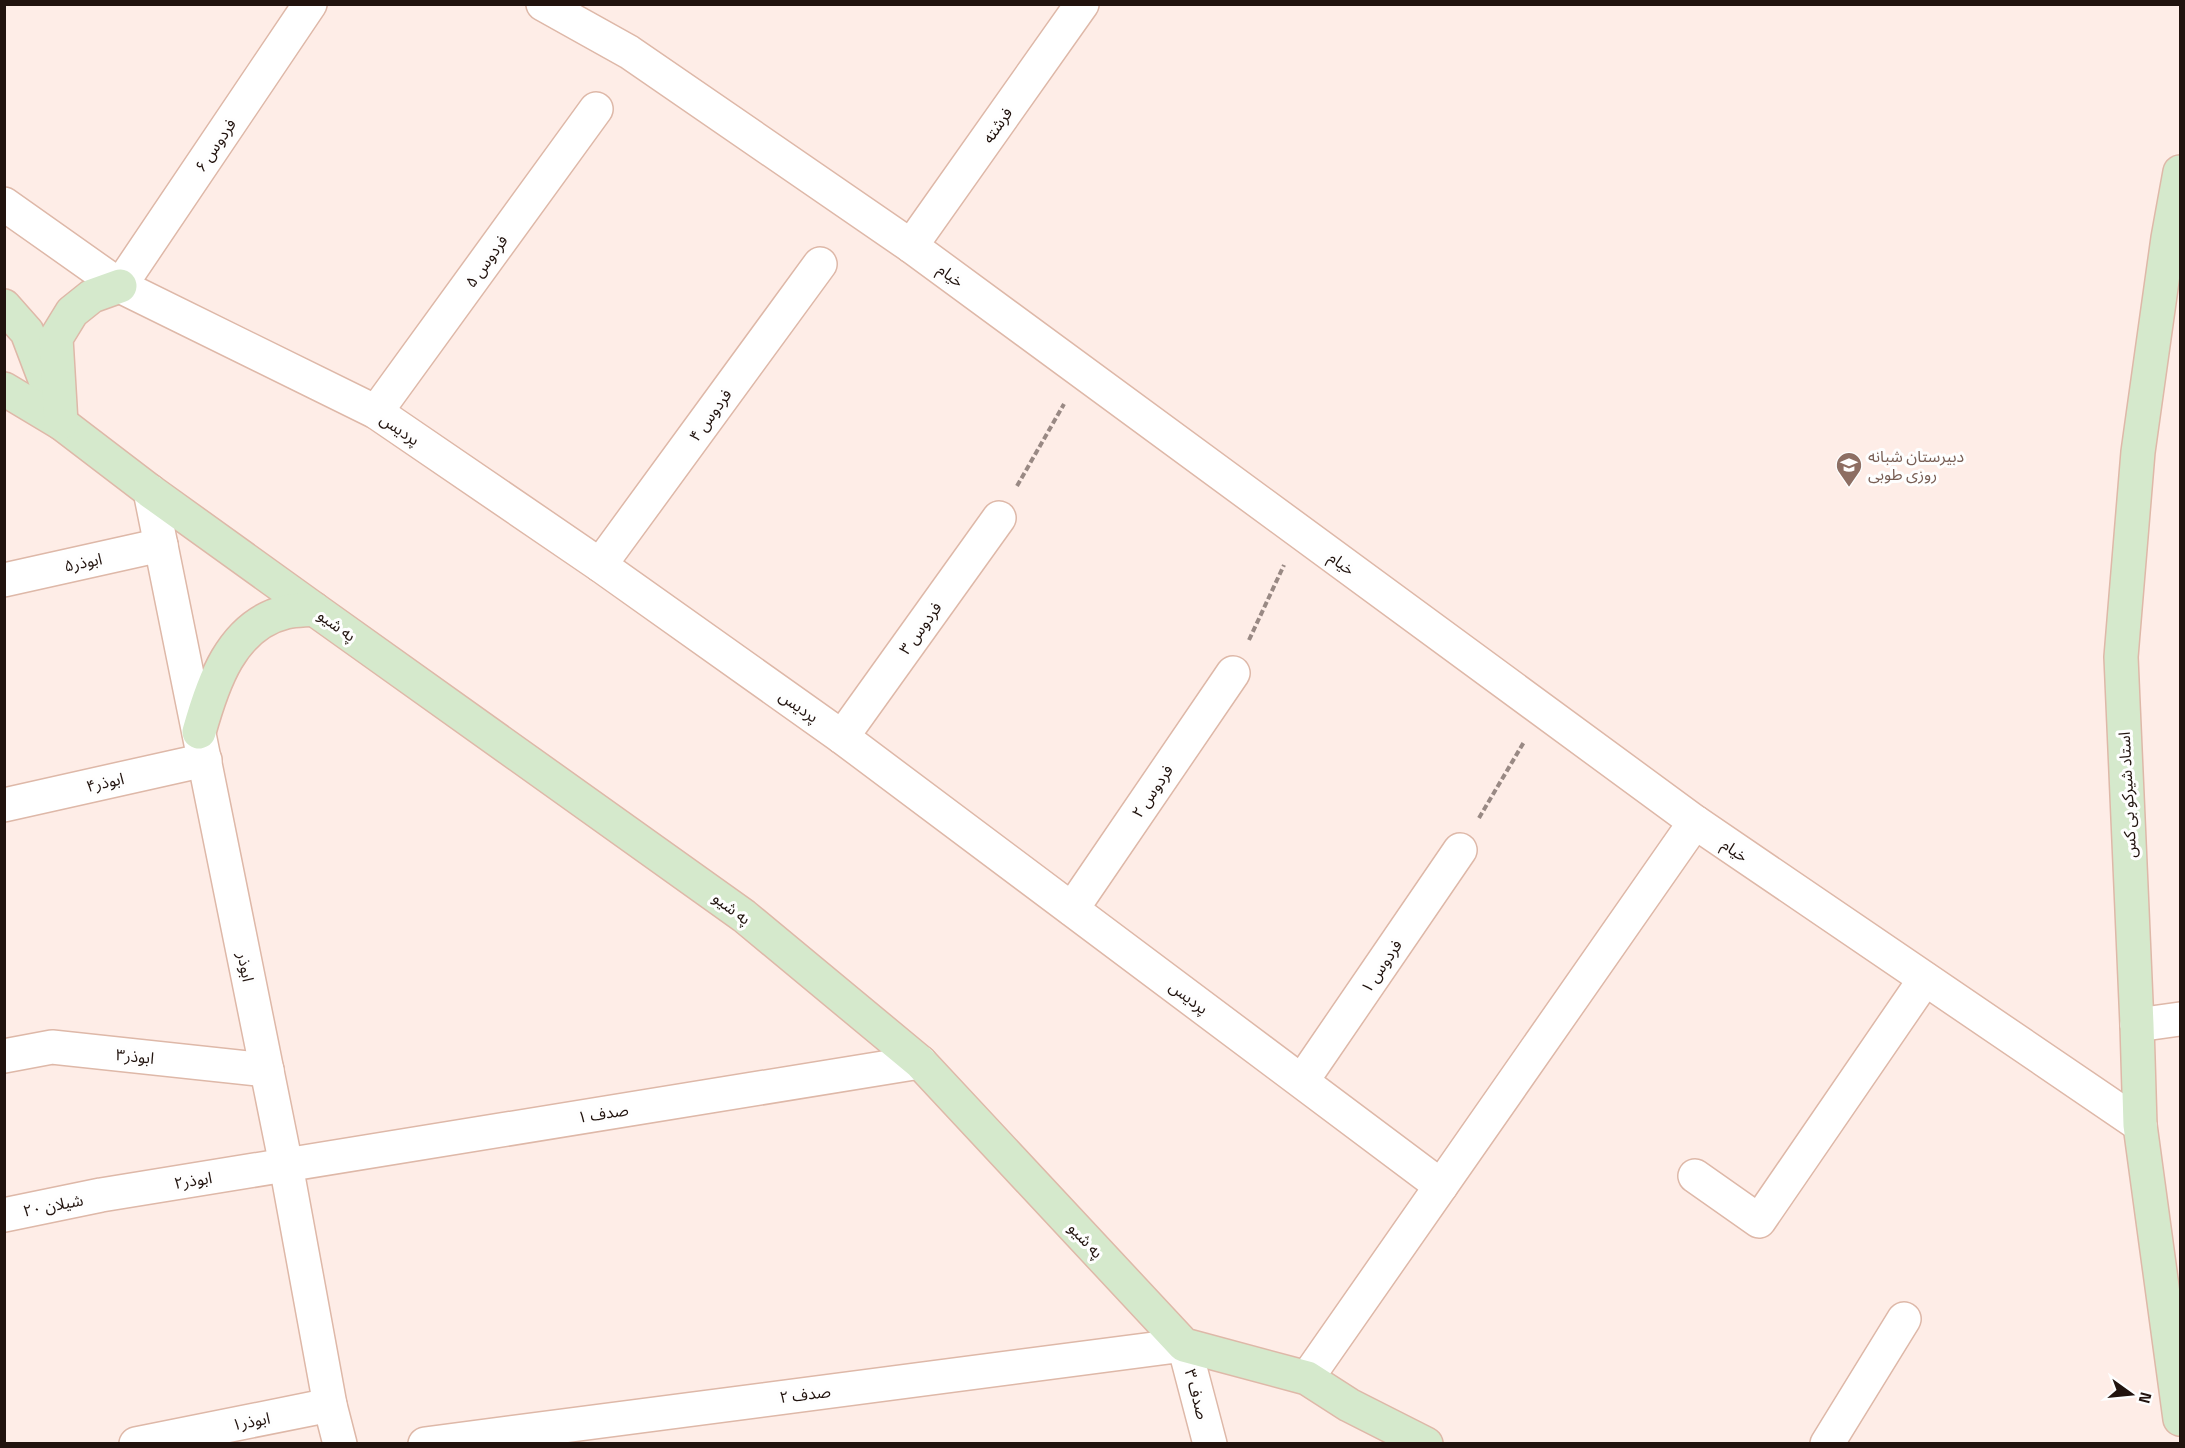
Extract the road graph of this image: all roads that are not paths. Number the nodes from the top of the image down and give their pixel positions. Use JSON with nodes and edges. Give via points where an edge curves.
{"nodes":[{"id":1,"x":310,"y":4,"type":"edge"},
{"id":2,"x":543,"y":4,"type":"edge"},
{"id":3,"x":1082,"y":4,"type":"edge"},
{"id":4,"x":596,"y":109,"type":"dead end"},
{"id":5,"x":2181,"y":172,"type":"edge"},
{"id":6,"x":4,"y":204,"type":"edge"},
{"id":7,"x":911,"y":246,"type":"junction"},
{"id":8,"x":820,"y":264,"type":"dead end"},
{"id":9,"x":120,"y":286,"type":"junction"},
{"id":10,"x":4,"y":306,"type":"edge"},
{"id":11,"x":4,"y":389,"type":"edge"},
{"id":12,"x":376,"y":412,"type":"junction"},
{"id":13,"x":61,"y":423,"type":"junction"},
{"id":14,"x":150,"y":491,"type":"junction"},
{"id":15,"x":999,"y":518,"type":"road end"},
{"id":16,"x":161,"y":545,"type":"junction"},
{"id":17,"x":600,"y":566,"type":"junction"},
{"id":18,"x":4,"y":579,"type":"edge"},
{"id":19,"x":314,"y":609,"type":"junction"},
{"id":20,"x":1233,"y":673,"type":"road end"},
{"id":21,"x":842,"y":737,"type":"junction"},
{"id":22,"x":202,"y":746,"type":"junction"},
{"id":23,"x":4,"y":805,"type":"edge"},
{"id":24,"x":1695,"y":822,"type":"junction"},
{"id":25,"x":1461,"y":850,"type":"road end"},
{"id":26,"x":1072,"y":909,"type":"junction"},
{"id":27,"x":1925,"y":979,"type":"junction"},
{"id":28,"x":2181,"y":1019,"type":"edge"},
{"id":29,"x":2137,"y":1025,"type":"junction"},
{"id":30,"x":4,"y":1056,"type":"edge"},
{"id":31,"x":920,"y":1062,"type":"junction"},
{"id":32,"x":267,"y":1070,"type":"junction"},
{"id":33,"x":1302,"y":1081,"type":"junction"},
{"id":34,"x":2140,"y":1125,"type":"junction"},
{"id":35,"x":286,"y":1165,"type":"junction"},
{"id":36,"x":1695,"y":1176,"type":"dead end"},
{"id":37,"x":1442,"y":1186,"type":"junction"},
{"id":38,"x":101,"y":1195,"type":"joint"},
{"id":39,"x":4,"y":1215,"type":"edge"},
{"id":40,"x":1904,"y":1319,"type":"dead end"},
{"id":41,"x":1184,"y":1346,"type":"junction"},
{"id":42,"x":1307,"y":1378,"type":"junction"},
{"id":43,"x":330,"y":1405,"type":"junction"},
{"id":44,"x":2181,"y":1419,"type":"edge"},
{"id":45,"x":136,"y":1443,"type":"edge"},
{"id":46,"x":340,"y":1443,"type":"edge"},
{"id":47,"x":426,"y":1443,"type":"edge"},
{"id":48,"x":1210,"y":1443,"type":"edge"},
{"id":49,"x":1426,"y":1443,"type":"edge"},
{"id":50,"x":1827,"y":1443,"type":"edge"}],
"edges":[{"from":1,"to":9,"type":"street","name":"فردوس ۶"},
{"from":2,"to":7,"type":"street","name":"خیام","via":[[629,52]]},
{"from":3,"to":7,"type":"street","name":"فرشته"},
{"from":4,"to":12,"type":"street","name":"فردوس ۵"},
{"from":5,"to":29,"type":"street","name":"استاد شیرکو بی کس","via":[[2138,452],[2121,657]]},
{"from":6,"to":9,"type":"street","name":"پردیس"},
{"from":7,"to":24,"type":"street","name":"خیام"},
{"from":8,"to":17,"type":"street","name":"فردوس ۴"},
{"from":9,"to":12,"type":"street","name":"پردیس"},
{"from":9,"to":13,"type":"street","via":[[92,296],[72,312],[56,338]]},
{"from":10,"to":13,"type":"street","via":[[27,332]]},
{"from":11,"to":13,"type":"street","name":"په شیو"},
{"from":12,"to":17,"type":"street","name":"پردیس"},
{"from":13,"to":14,"type":"street","name":"په شیو"},
{"from":14,"to":16,"type":"street","name":"ابوذر"},
{"from":14,"to":19,"type":"street","name":"په شیو"},
{"from":15,"to":21,"type":"street","name":"فردوس ۳"},
{"from":16,"to":18,"type":"street","name":"ابوذر۵"},
{"from":16,"to":22,"type":"street","name":"ابوذر"},
{"from":17,"to":21,"type":"street","name":"پردیس"},
{"from":19,"to":22,"type":"street","via":[[285,613],[258,624],[236,644],[209,695]]},
{"from":19,"to":31,"type":"street","name":"په شیو","via":[[744,916]]},
{"from":20,"to":26,"type":"street","name":"فردوس ۲"},
{"from":21,"to":26,"type":"street","name":"پردیس"},
{"from":22,"to":23,"type":"street","name":"ابوذر۴"},
{"from":22,"to":32,"type":"street","name":"ابوذر"},
{"from":24,"to":27,"type":"street","name":"خیام"},
{"from":24,"to":37,"type":"street"},
{"from":25,"to":33,"type":"street","name":"فردوس ۱"},
{"from":26,"to":33,"type":"street","name":"پردیس"},
{"from":27,"to":34,"type":"street","name":"خیام"},
{"from":27,"to":36,"type":"street","via":[[1759,1221]]},
{"from":28,"to":29,"type":"street"},
{"from":29,"to":34,"type":"street","name":"استاد شیرکو بی کس"},
{"from":30,"to":32,"type":"street","name":"ابوذر۳","via":[[52,1047]]},
{"from":31,"to":35,"type":"street","name":"صدف ۱"},
{"from":31,"to":41,"type":"street","name":"په شیو"},
{"from":32,"to":35,"type":"street","name":"ابوذر"},
{"from":33,"to":37,"type":"street","name":"پردیس"},
{"from":34,"to":44,"type":"street","name":"استاد شیرکو بی کس"},
{"from":35,"to":38,"type":"street","name":"ابوذر۲"},
{"from":35,"to":43,"type":"street","name":"ابوذر"},
{"from":37,"to":42,"type":"street"},
{"from":38,"to":39,"type":"street","name":"شیلان ۲۰"},
{"from":40,"to":50,"type":"street"},
{"from":41,"to":42,"type":"street"},
{"from":41,"to":47,"type":"street","name":"صدف ۲"},
{"from":41,"to":48,"type":"street","name":"صدف ۳"},
{"from":42,"to":49,"type":"street","via":[[1349,1405]]},
{"from":43,"to":45,"type":"street","name":"ابوذر۱"},
{"from":43,"to":46,"type":"street","name":"ابوذر"}]}
